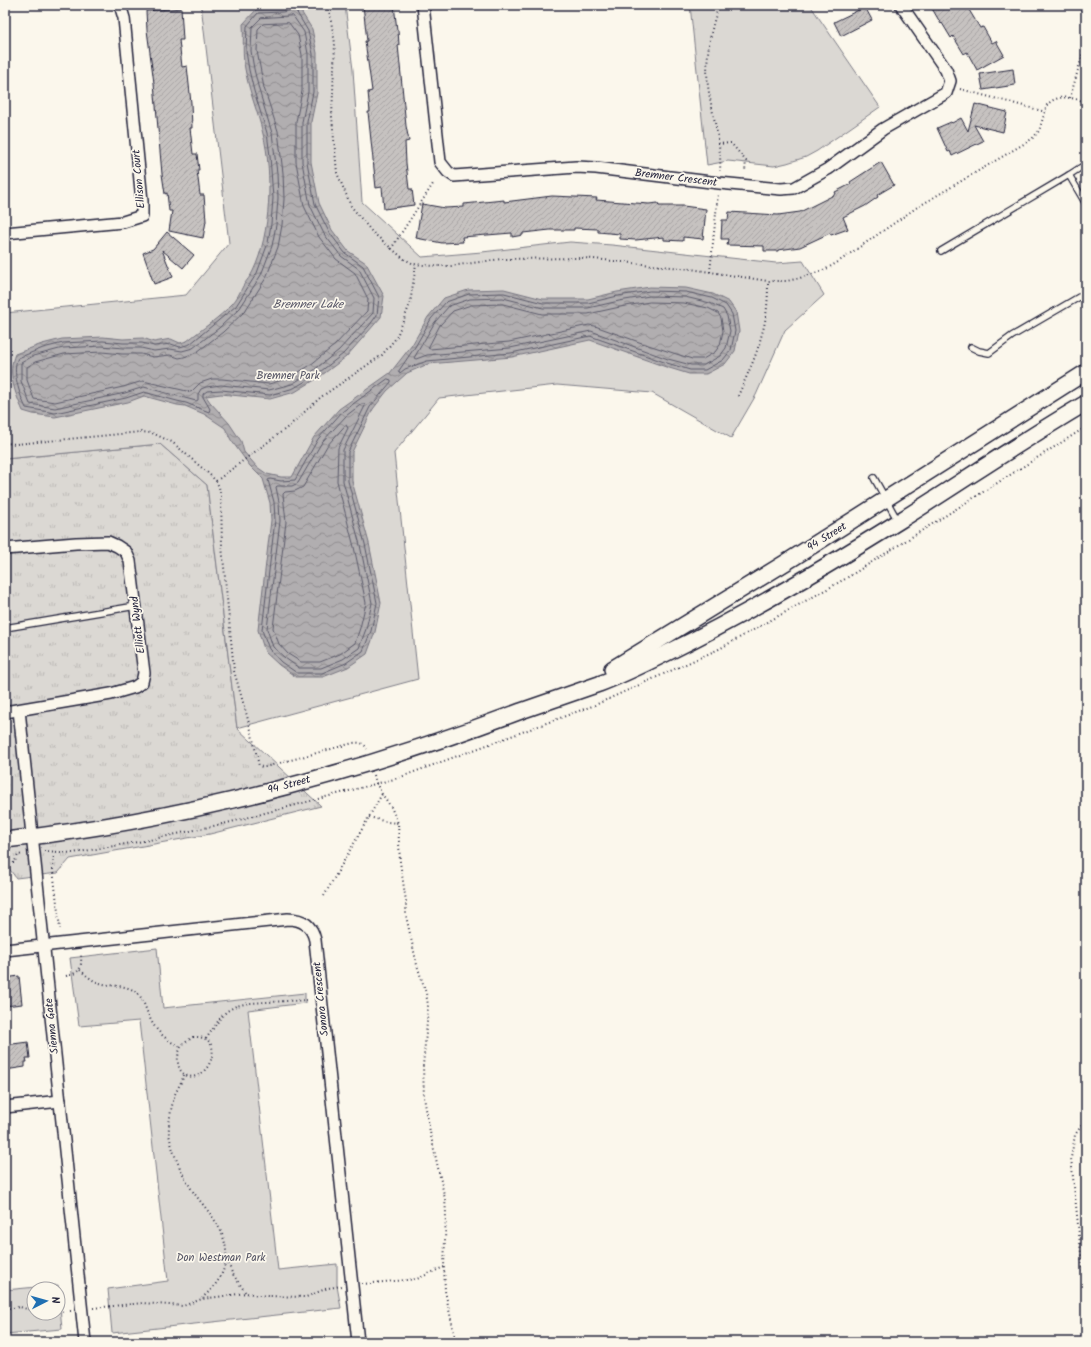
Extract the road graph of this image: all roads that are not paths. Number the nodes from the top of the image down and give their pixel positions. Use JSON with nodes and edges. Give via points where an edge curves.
{"nodes":[{"id":1,"x":120,"y":5,"type":"edge"},
{"id":2,"x":424,"y":5,"type":"edge"},
{"id":3,"x":901,"y":5,"type":"edge"},
{"id":4,"x":1086,"y":164,"type":"edge"},
{"id":5,"x":1069,"y":175,"type":"junction"},
{"id":6,"x":1086,"y":204,"type":"edge"},
{"id":7,"x":5,"y":233,"type":"edge"},
{"id":8,"x":941,"y":251,"type":"dead end"},
{"id":9,"x":1086,"y":293,"type":"edge"},
{"id":10,"x":971,"y":348,"type":"dead end"},
{"id":11,"x":1086,"y":372,"type":"edge"},
{"id":12,"x":1086,"y":403,"type":"edge"},
{"id":13,"x":874,"y":478,"type":"dead end"},
{"id":14,"x":887,"y":499,"type":"junction"},
{"id":15,"x":899,"y":521,"type":"junction"},
{"id":16,"x":5,"y":549,"type":"edge"},
{"id":17,"x":136,"y":606,"type":"junction"},
{"id":18,"x":5,"y":628,"type":"edge"},
{"id":19,"x":564,"y":695,"type":"junction"},
{"id":20,"x":18,"y":710,"type":"junction"},
{"id":21,"x":5,"y":712,"type":"edge"},
{"id":22,"x":31,"y":837,"type":"junction"},
{"id":23,"x":5,"y":840,"type":"edge"},
{"id":24,"x":43,"y":946,"type":"junction"},
{"id":25,"x":5,"y":950,"type":"edge"},
{"id":26,"x":60,"y":1101,"type":"junction"},
{"id":27,"x":5,"y":1107,"type":"edge"},
{"id":28,"x":85,"y":1342,"type":"edge"},
{"id":29,"x":358,"y":1342,"type":"edge"}],
"edges":[{"from":1,"to":7,"type":"street","name":"Ellison Court","via":[[124,18],[142,216],[123,222]]},
{"from":2,"to":3,"type":"street","name":"Bremner Crescent","via":[[440,162],[454,176],[576,167],[781,189],[794,188],[828,169],[883,129],[946,93],[950,81],[946,70]]},
{"from":4,"to":5,"type":"lane"},
{"from":5,"to":6,"type":"lane"},
{"from":5,"to":8,"type":"lane"},
{"from":9,"to":10,"type":"lane","via":[[1012,336],[989,353]]},
{"from":11,"to":14,"type":"main road","name":"94 Street"},
{"from":12,"to":15,"type":"main road","name":"94 Street"},
{"from":13,"to":14,"type":"lane"},
{"from":14,"to":15,"type":"lane"},
{"from":14,"to":19,"type":"main road","name":"94 Street","via":[[636,655]]},
{"from":15,"to":19,"type":"main road","name":"94 Street","via":[[781,592],[670,652],[601,683]]},
{"from":16,"to":17,"type":"street","name":"Elliott Wynd","via":[[101,542],[118,546],[126,552],[130,561]]},
{"from":17,"to":18,"type":"lane"},
{"from":17,"to":20,"type":"street","name":"Elliott Wynd","via":[[144,673],[142,682],[135,687],[111,694]]},
{"from":19,"to":22,"type":"main road","name":"94 Street","via":[[371,763],[214,805]]},
{"from":20,"to":21,"type":"street","name":"Elliott Wynd"},
{"from":20,"to":22,"type":"street","name":"Sienna Gate"},
{"from":22,"to":23,"type":"main road","name":"94 Street"},
{"from":22,"to":24,"type":"street","name":"Sienna Gate"},
{"from":24,"to":25,"type":"street","name":"Sonora Crescent"},
{"from":24,"to":26,"type":"street","name":"Sienna Gate"},
{"from":24,"to":29,"type":"street","name":"Sonora Crescent","via":[[288,919],[301,920],[308,925],[315,940]]},
{"from":26,"to":27,"type":"street"},
{"from":26,"to":28,"type":"street","name":"Sienna Gate"}]}
